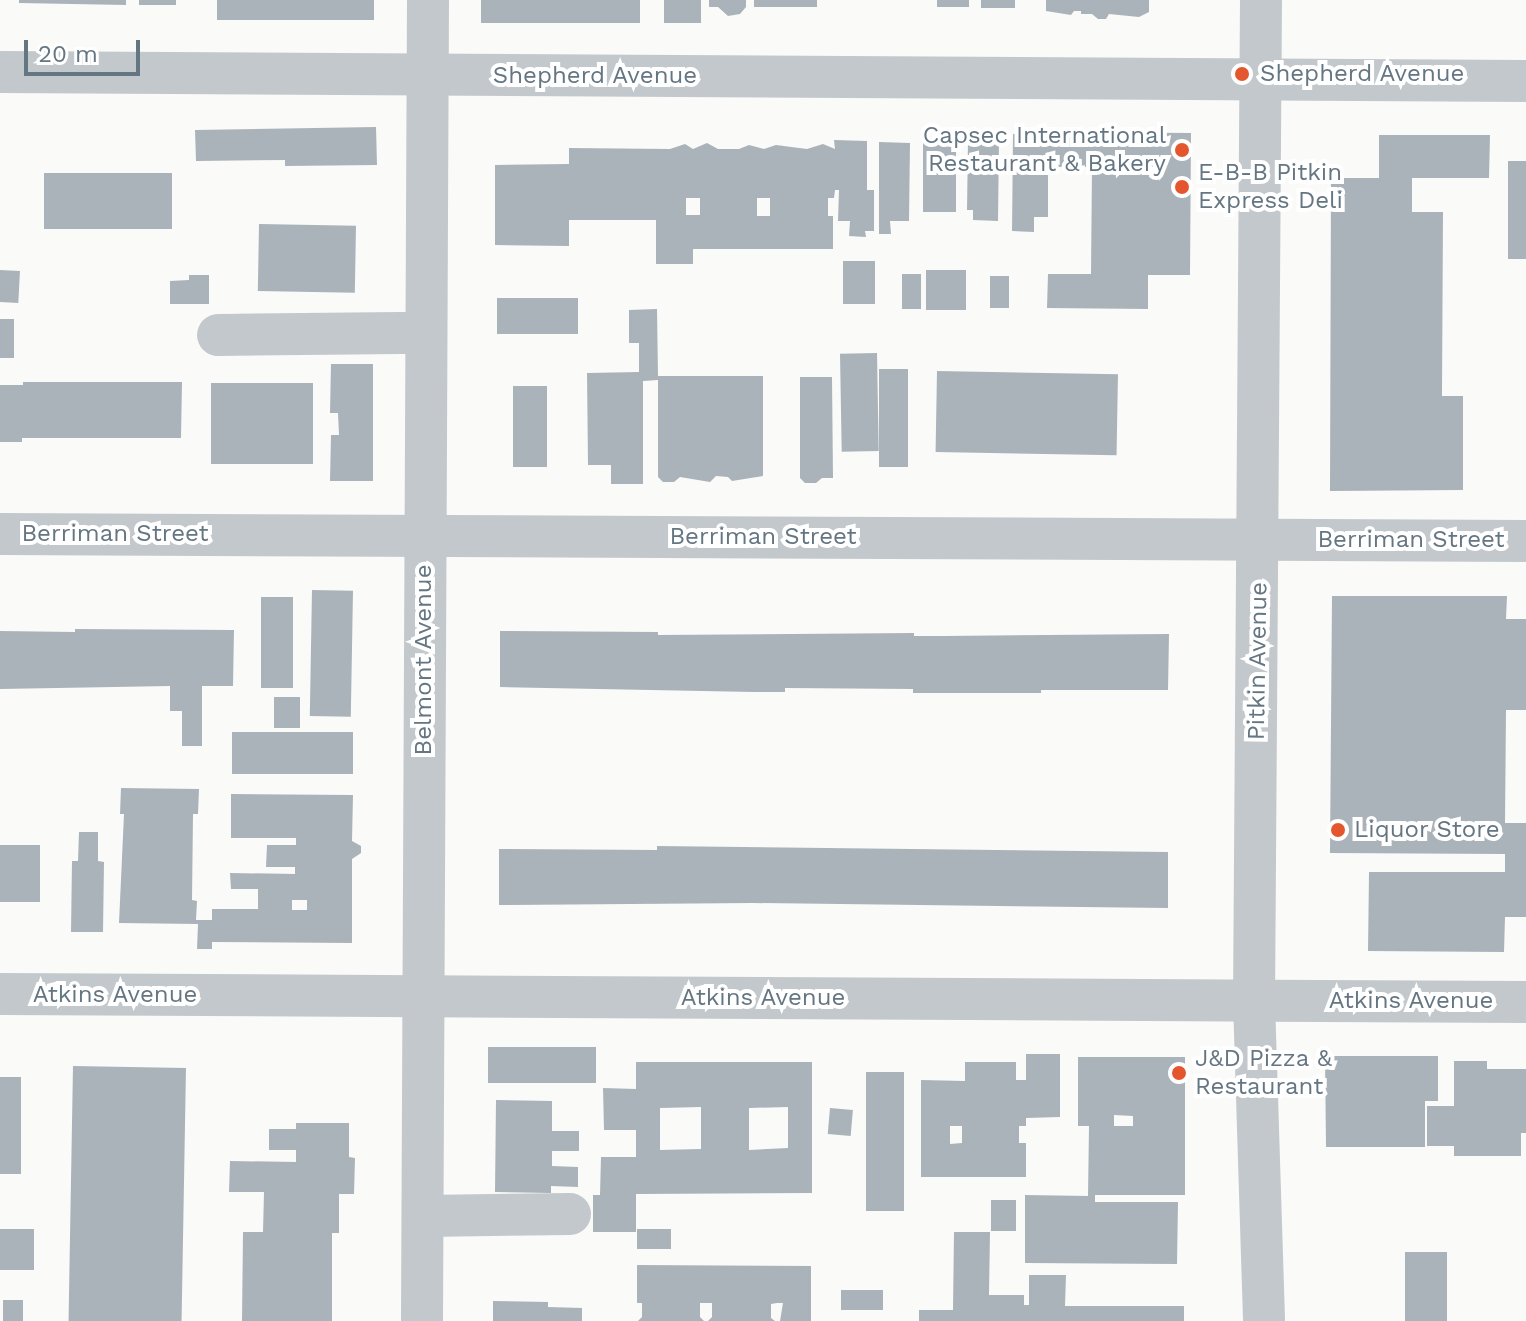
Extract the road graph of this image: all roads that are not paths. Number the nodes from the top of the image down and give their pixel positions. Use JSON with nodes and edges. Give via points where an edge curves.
{"nodes":[{"id":1,"x":428,"y":0,"type":"edge"},
{"id":2,"x":1261,"y":0,"type":"edge"},
{"id":3,"x":0,"y":72,"type":"edge"},
{"id":4,"x":428,"y":75,"type":"junction"},
{"id":5,"x":1261,"y":79,"type":"junction"},
{"id":6,"x":1526,"y":81,"type":"edge"},
{"id":7,"x":425,"y":333,"type":"junction"},
{"id":8,"x":218,"y":335,"type":"dead end"},
{"id":9,"x":0,"y":534,"type":"edge"},
{"id":10,"x":425,"y":535,"type":"junction"},
{"id":11,"x":1259,"y":540,"type":"junction"},
{"id":12,"x":1526,"y":541,"type":"edge"},
{"id":13,"x":0,"y":994,"type":"edge"},
{"id":14,"x":424,"y":996,"type":"junction"},
{"id":15,"x":1254,"y":1001,"type":"junction"},
{"id":16,"x":1526,"y":1002,"type":"edge"},
{"id":17,"x":570,"y":1214,"type":"dead end"},
{"id":18,"x":423,"y":1216,"type":"junction"},
{"id":19,"x":422,"y":1321,"type":"edge"},
{"id":20,"x":1264,"y":1321,"type":"edge"}],
"edges":[{"from":1,"to":4,"type":"street","name":"Belmont Avenue"},
{"from":2,"to":5,"type":"street","name":"Pitkin Avenue"},
{"from":3,"to":4,"type":"street","name":"Shepherd Avenue"},
{"from":4,"to":5,"type":"street","name":"Shepherd Avenue"},
{"from":4,"to":7,"type":"street","name":"Belmont Avenue"},
{"from":5,"to":6,"type":"street","name":"Shepherd Avenue"},
{"from":5,"to":11,"type":"street","name":"Pitkin Avenue"},
{"from":7,"to":8,"type":"street"},
{"from":7,"to":10,"type":"street","name":"Belmont Avenue"},
{"from":9,"to":10,"type":"street","name":"Berriman Street"},
{"from":10,"to":11,"type":"street","name":"Berriman Street"},
{"from":10,"to":14,"type":"street","name":"Belmont Avenue"},
{"from":11,"to":12,"type":"street","name":"Berriman Street"},
{"from":11,"to":15,"type":"street","name":"Pitkin Avenue"},
{"from":13,"to":14,"type":"street","name":"Atkins Avenue"},
{"from":14,"to":15,"type":"street","name":"Atkins Avenue"},
{"from":14,"to":18,"type":"street","name":"Belmont Avenue"},
{"from":15,"to":16,"type":"street","name":"Atkins Avenue"},
{"from":15,"to":20,"type":"street","name":"Pitkin Avenue"},
{"from":17,"to":18,"type":"street"},
{"from":18,"to":19,"type":"street","name":"Belmont Avenue"}]}
